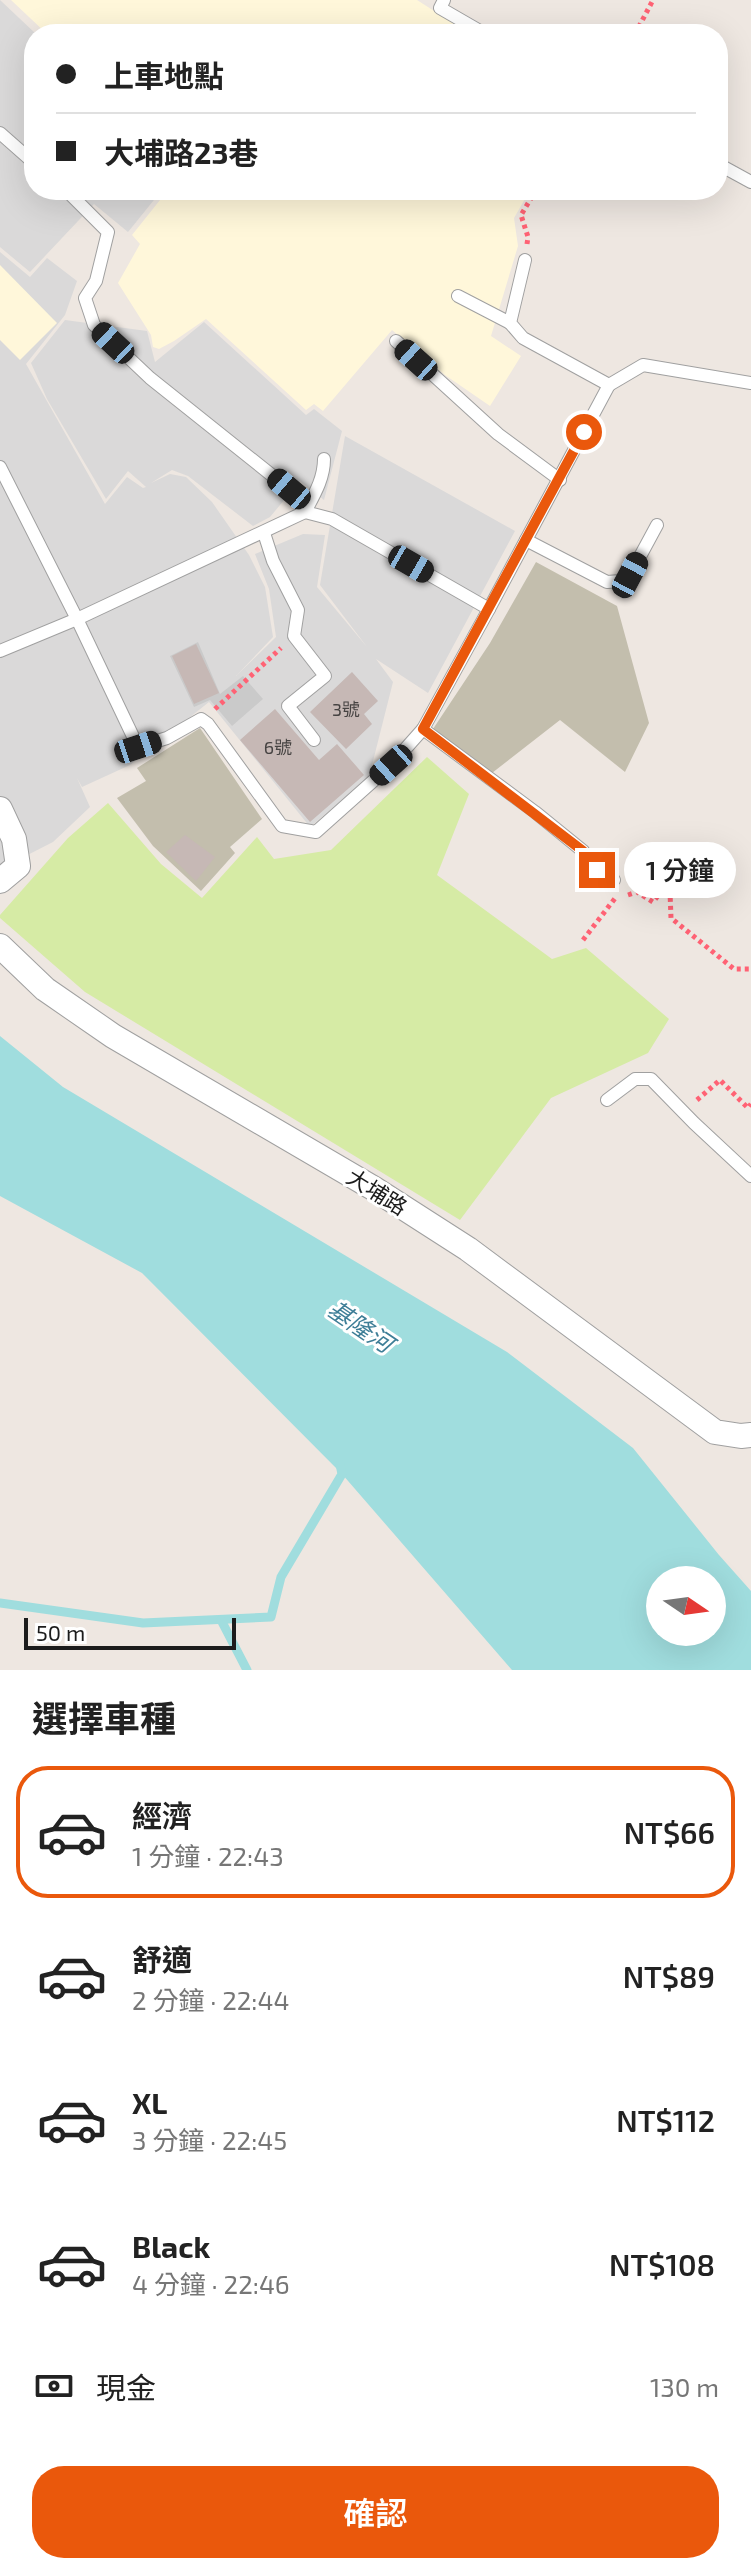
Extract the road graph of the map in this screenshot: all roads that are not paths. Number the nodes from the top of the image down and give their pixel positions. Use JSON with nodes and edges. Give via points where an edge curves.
{"nodes":[{"id":1,"x":442,"y":4,"type":"edge"},
{"id":2,"x":471,"y":24,"type":"edge"},
{"id":3,"x":0,"y":133,"type":"edge"},
{"id":4,"x":24,"y":154,"type":"edge"},
{"id":5,"x":728,"y":169,"type":"edge"},
{"id":6,"x":751,"y":182,"type":"edge"},
{"id":7,"x":76,"y":200,"type":"edge"},
{"id":8,"x":525,"y":260,"type":"road end"},
{"id":9,"x":458,"y":296,"type":"dead end"},
{"id":10,"x":510,"y":323,"type":"junction"},
{"id":11,"x":396,"y":341,"type":"dead end"},
{"id":12,"x":751,"y":383,"type":"edge"},
{"id":13,"x":609,"y":385,"type":"junction"},
{"id":14,"x":324,"y":459,"type":"dead end"},
{"id":15,"x":0,"y":467,"type":"edge"},
{"id":16,"x":560,"y":480,"type":"junction"},
{"id":17,"x":305,"y":512,"type":"junction"},
{"id":18,"x":657,"y":525,"type":"dead end"},
{"id":19,"x":264,"y":533,"type":"junction"},
{"id":20,"x":526,"y":540,"type":"junction"},
{"id":21,"x":489,"y":609,"type":"junction"},
{"id":22,"x":77,"y":619,"type":"junction"},
{"id":23,"x":0,"y":651,"type":"edge"},
{"id":24,"x":423,"y":729,"type":"junction"},
{"id":25,"x":314,"y":740,"type":"dead end"},
{"id":26,"x":0,"y":809,"type":"edge"},
{"id":27,"x":614,"y":880,"type":"dead end"},
{"id":28,"x":0,"y":881,"type":"edge"},
{"id":29,"x":0,"y":946,"type":"edge"},
{"id":30,"x":607,"y":1100,"type":"dead end"},
{"id":31,"x":751,"y":1176,"type":"edge"},
{"id":32,"x":751,"y":1435,"type":"edge"}],
"edges":[{"from":1,"to":2,"type":"lane"},
{"from":3,"to":4,"type":"lane"},
{"from":5,"to":6,"type":"lane"},
{"from":7,"to":17,"type":"lane","via":[[108,232],[96,281],[85,298],[94,325],[150,378],[289,489]]},
{"from":8,"to":10,"type":"lane"},
{"from":9,"to":10,"type":"lane"},
{"from":10,"to":13,"type":"lane","via":[[523,338]]},
{"from":11,"to":16,"type":"lane","via":[[498,434]]},
{"from":12,"to":13,"type":"lane","via":[[643,365]]},
{"from":13,"to":16,"type":"lane"},
{"from":14,"to":17,"type":"lane"},
{"from":15,"to":22,"type":"lane"},
{"from":16,"to":20,"type":"lane"},
{"from":17,"to":19,"type":"lane"},
{"from":17,"to":21,"type":"lane","via":[[332,519]]},
{"from":18,"to":20,"type":"lane","via":[[630,575],[621,581],[607,582]]},
{"from":19,"to":22,"type":"lane"},
{"from":19,"to":25,"type":"lane","via":[[298,610],[294,636],[325,676],[288,706]]},
{"from":20,"to":21,"type":"lane"},
{"from":21,"to":24,"type":"lane"},
{"from":22,"to":23,"type":"lane"},
{"from":22,"to":24,"type":"lane","via":[[138,747],[201,719],[282,826],[316,832]]},
{"from":24,"to":27,"type":"lane","via":[[535,812]]},
{"from":26,"to":28,"type":"street","via":[[14,839],[18,866]]},
{"from":29,"to":32,"type":"street","name":"大埔路","via":[[45,989],[113,1036],[468,1249],[715,1432]]},
{"from":30,"to":31,"type":"lane","via":[[635,1079],[651,1079]]}]}
